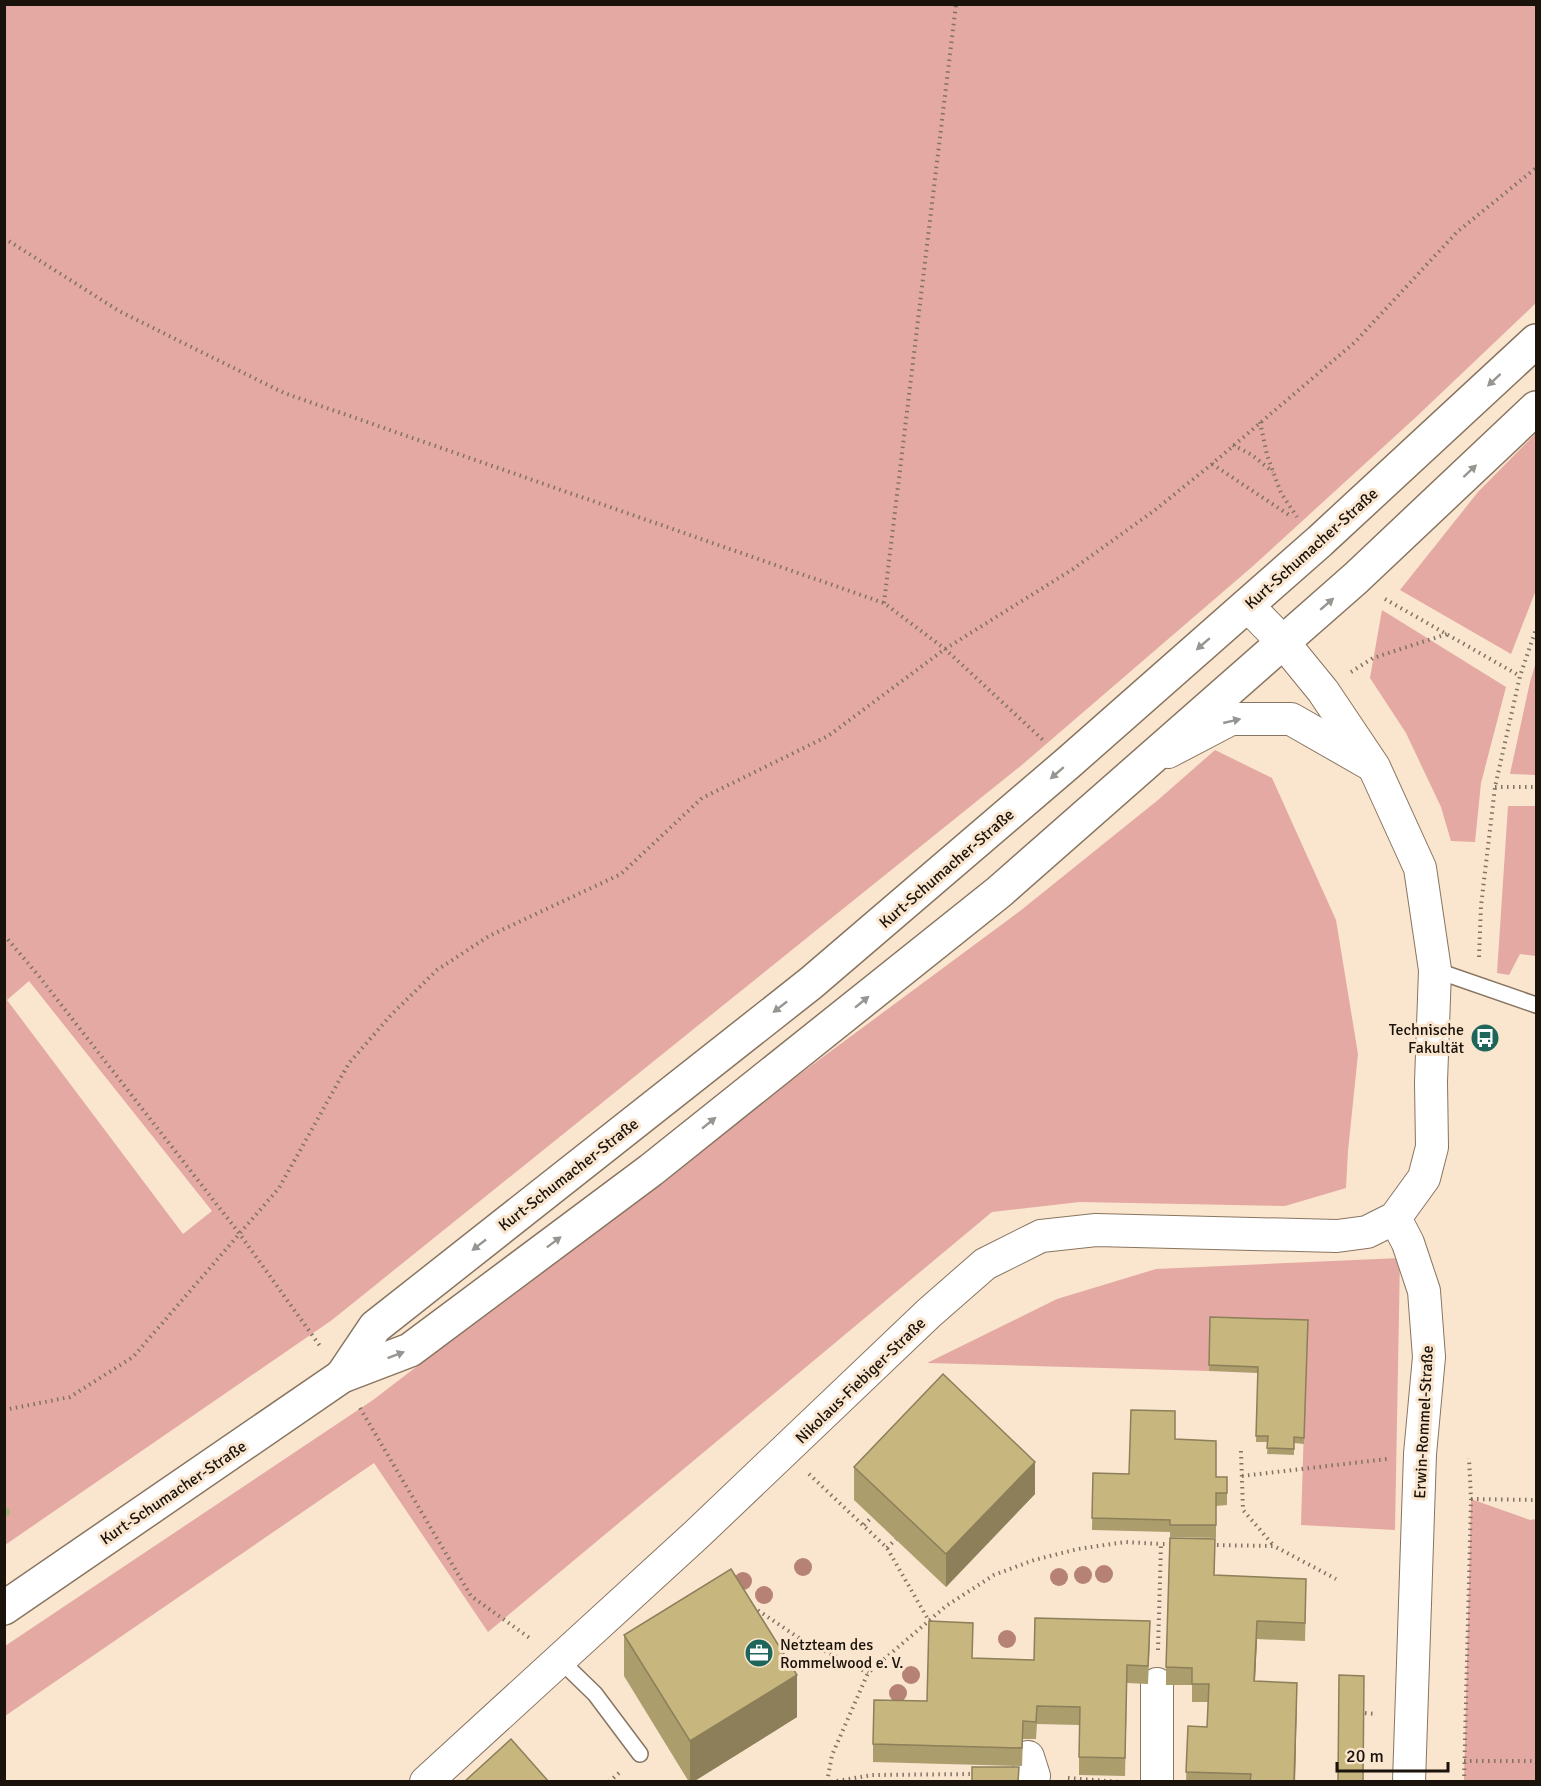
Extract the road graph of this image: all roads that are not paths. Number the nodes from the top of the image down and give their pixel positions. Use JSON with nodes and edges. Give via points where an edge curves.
{"nodes":[{"id":1,"x":1536,"y":341,"type":"edge"},
{"id":2,"x":1536,"y":408,"type":"edge"},
{"id":3,"x":1247,"y":605,"type":"junction"},
{"id":4,"x":1283,"y":642,"type":"junction"},
{"id":5,"x":1142,"y":765,"type":"junction"},
{"id":6,"x":1374,"y":767,"type":"junction"},
{"id":7,"x":1435,"y":970,"type":"junction"},
{"id":8,"x":1536,"y":1005,"type":"edge"},
{"id":9,"x":1395,"y":1218,"type":"junction"},
{"id":10,"x":342,"y":1376,"type":"junction"},
{"id":11,"x":4,"y":1608,"type":"edge"},
{"id":12,"x":560,"y":1660,"type":"junction"},
{"id":13,"x":1160,"y":1690,"type":"road end"},
{"id":14,"x":640,"y":1754,"type":"dead end"},
{"id":15,"x":426,"y":1782,"type":"edge"},
{"id":16,"x":1156,"y":1782,"type":"edge"},
{"id":17,"x":1409,"y":1782,"type":"edge"}],
"edges":[{"from":1,"to":3,"type":"main road","name":"Kurt-Schumacher-Straße","one_way":true},
{"from":4,"to":2,"type":"main road","name":"Kurt-Schumacher-Straße","one_way":true},
{"from":3,"to":4,"type":"street"},
{"from":3,"to":10,"type":"main road","name":"Kurt-Schumacher-Straße","one_way":true,"via":[[811,983],[375,1327]]},
{"from":4,"to":5,"type":"main road","name":"Kurt-Schumacher-Straße"},
{"from":4,"to":6,"type":"street","via":[[1323,690]]},
{"from":5,"to":6,"type":"street","one_way":true,"via":[[1232,718],[1291,719]]},
{"from":10,"to":5,"type":"main road","name":"Kurt-Schumacher-Straße","one_way":true,"via":[[410,1350],[651,1170],[999,892]]},
{"from":6,"to":7,"type":"street","via":[[1420,868]]},
{"from":7,"to":8,"type":"lane"},
{"from":7,"to":9,"type":"street","via":[[1432,1147],[1424,1178]]},
{"from":9,"to":12,"type":"street","name":"Nikolaus-Fiebiger-Straße","via":[[1367,1232],[1337,1236],[1096,1230],[1041,1236],[985,1264]]},
{"from":9,"to":17,"type":"street","name":"Erwin-Rommel-Straße","via":[[1424,1291],[1429,1357],[1420,1454]]},
{"from":10,"to":11,"type":"main road","name":"Kurt-Schumacher-Straße"},
{"from":12,"to":14,"type":"lane","via":[[595,1694]]},
{"from":12,"to":15,"type":"street","name":"Nikolaus-Fiebiger-Straße"},
{"from":13,"to":16,"type":"street"}]}
